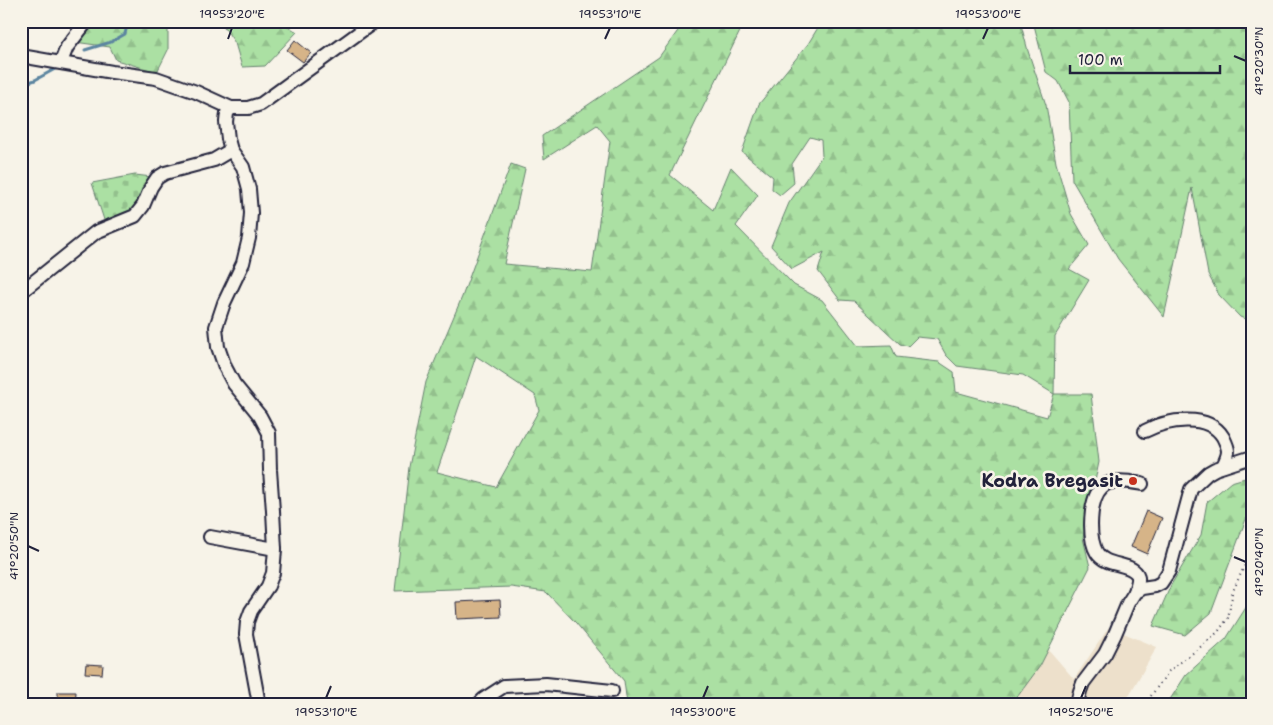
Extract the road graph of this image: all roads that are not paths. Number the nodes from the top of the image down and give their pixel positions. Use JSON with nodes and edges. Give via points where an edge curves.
{"nodes":[{"id":1,"x":87,"y":21,"type":"edge"},
{"id":2,"x":375,"y":21,"type":"edge"},
{"id":3,"x":21,"y":56,"type":"edge"},
{"id":4,"x":61,"y":62,"type":"junction"},
{"id":5,"x":231,"y":108,"type":"junction"},
{"id":6,"x":231,"y":150,"type":"junction"},
{"id":7,"x":21,"y":292,"type":"edge"},
{"id":8,"x":1145,"y":431,"type":"dead end"},
{"id":9,"x":1252,"y":458,"type":"edge"},
{"id":10,"x":1223,"y":466,"type":"junction"},
{"id":11,"x":1142,"y":484,"type":"dead end"},
{"id":12,"x":210,"y":537,"type":"dead end"},
{"id":13,"x":274,"y":549,"type":"junction"},
{"id":14,"x":1135,"y":592,"type":"junction"},
{"id":15,"x":612,"y":691,"type":"dead end"},
{"id":16,"x":259,"y":704,"type":"edge"},
{"id":17,"x":479,"y":704,"type":"edge"},
{"id":18,"x":1077,"y":704,"type":"edge"}],
"edges":[{"from":1,"to":4,"type":"street","via":[[66,47]]},
{"from":2,"to":5,"type":"street","via":[[261,104]]},
{"from":3,"to":4,"type":"street"},
{"from":4,"to":5,"type":"street","via":[[156,78]]},
{"from":5,"to":6,"type":"street","via":[[226,122]]},
{"from":6,"to":7,"type":"street","via":[[214,160],[157,178],[136,216],[96,232]]},
{"from":6,"to":13,"type":"street","via":[[243,167],[249,189],[249,238],[243,263],[216,327],[217,340],[224,367],[260,416],[269,434]]},
{"from":8,"to":10,"type":"street","via":[[1156,425],[1182,420],[1200,421],[1219,431],[1226,441],[1228,452]]},
{"from":9,"to":10,"type":"street"},
{"from":10,"to":14,"type":"street","via":[[1208,473],[1191,489],[1169,571],[1163,581]]},
{"from":11,"to":14,"type":"street","via":[[1121,481],[1103,486],[1093,502],[1090,522],[1097,553],[1137,574]]},
{"from":12,"to":13,"type":"street"},
{"from":13,"to":16,"type":"street","via":[[273,573],[247,622]]},
{"from":14,"to":18,"type":"street","via":[[1105,654],[1083,683]]},
{"from":15,"to":17,"type":"street","via":[[546,684],[504,686]]}]}
